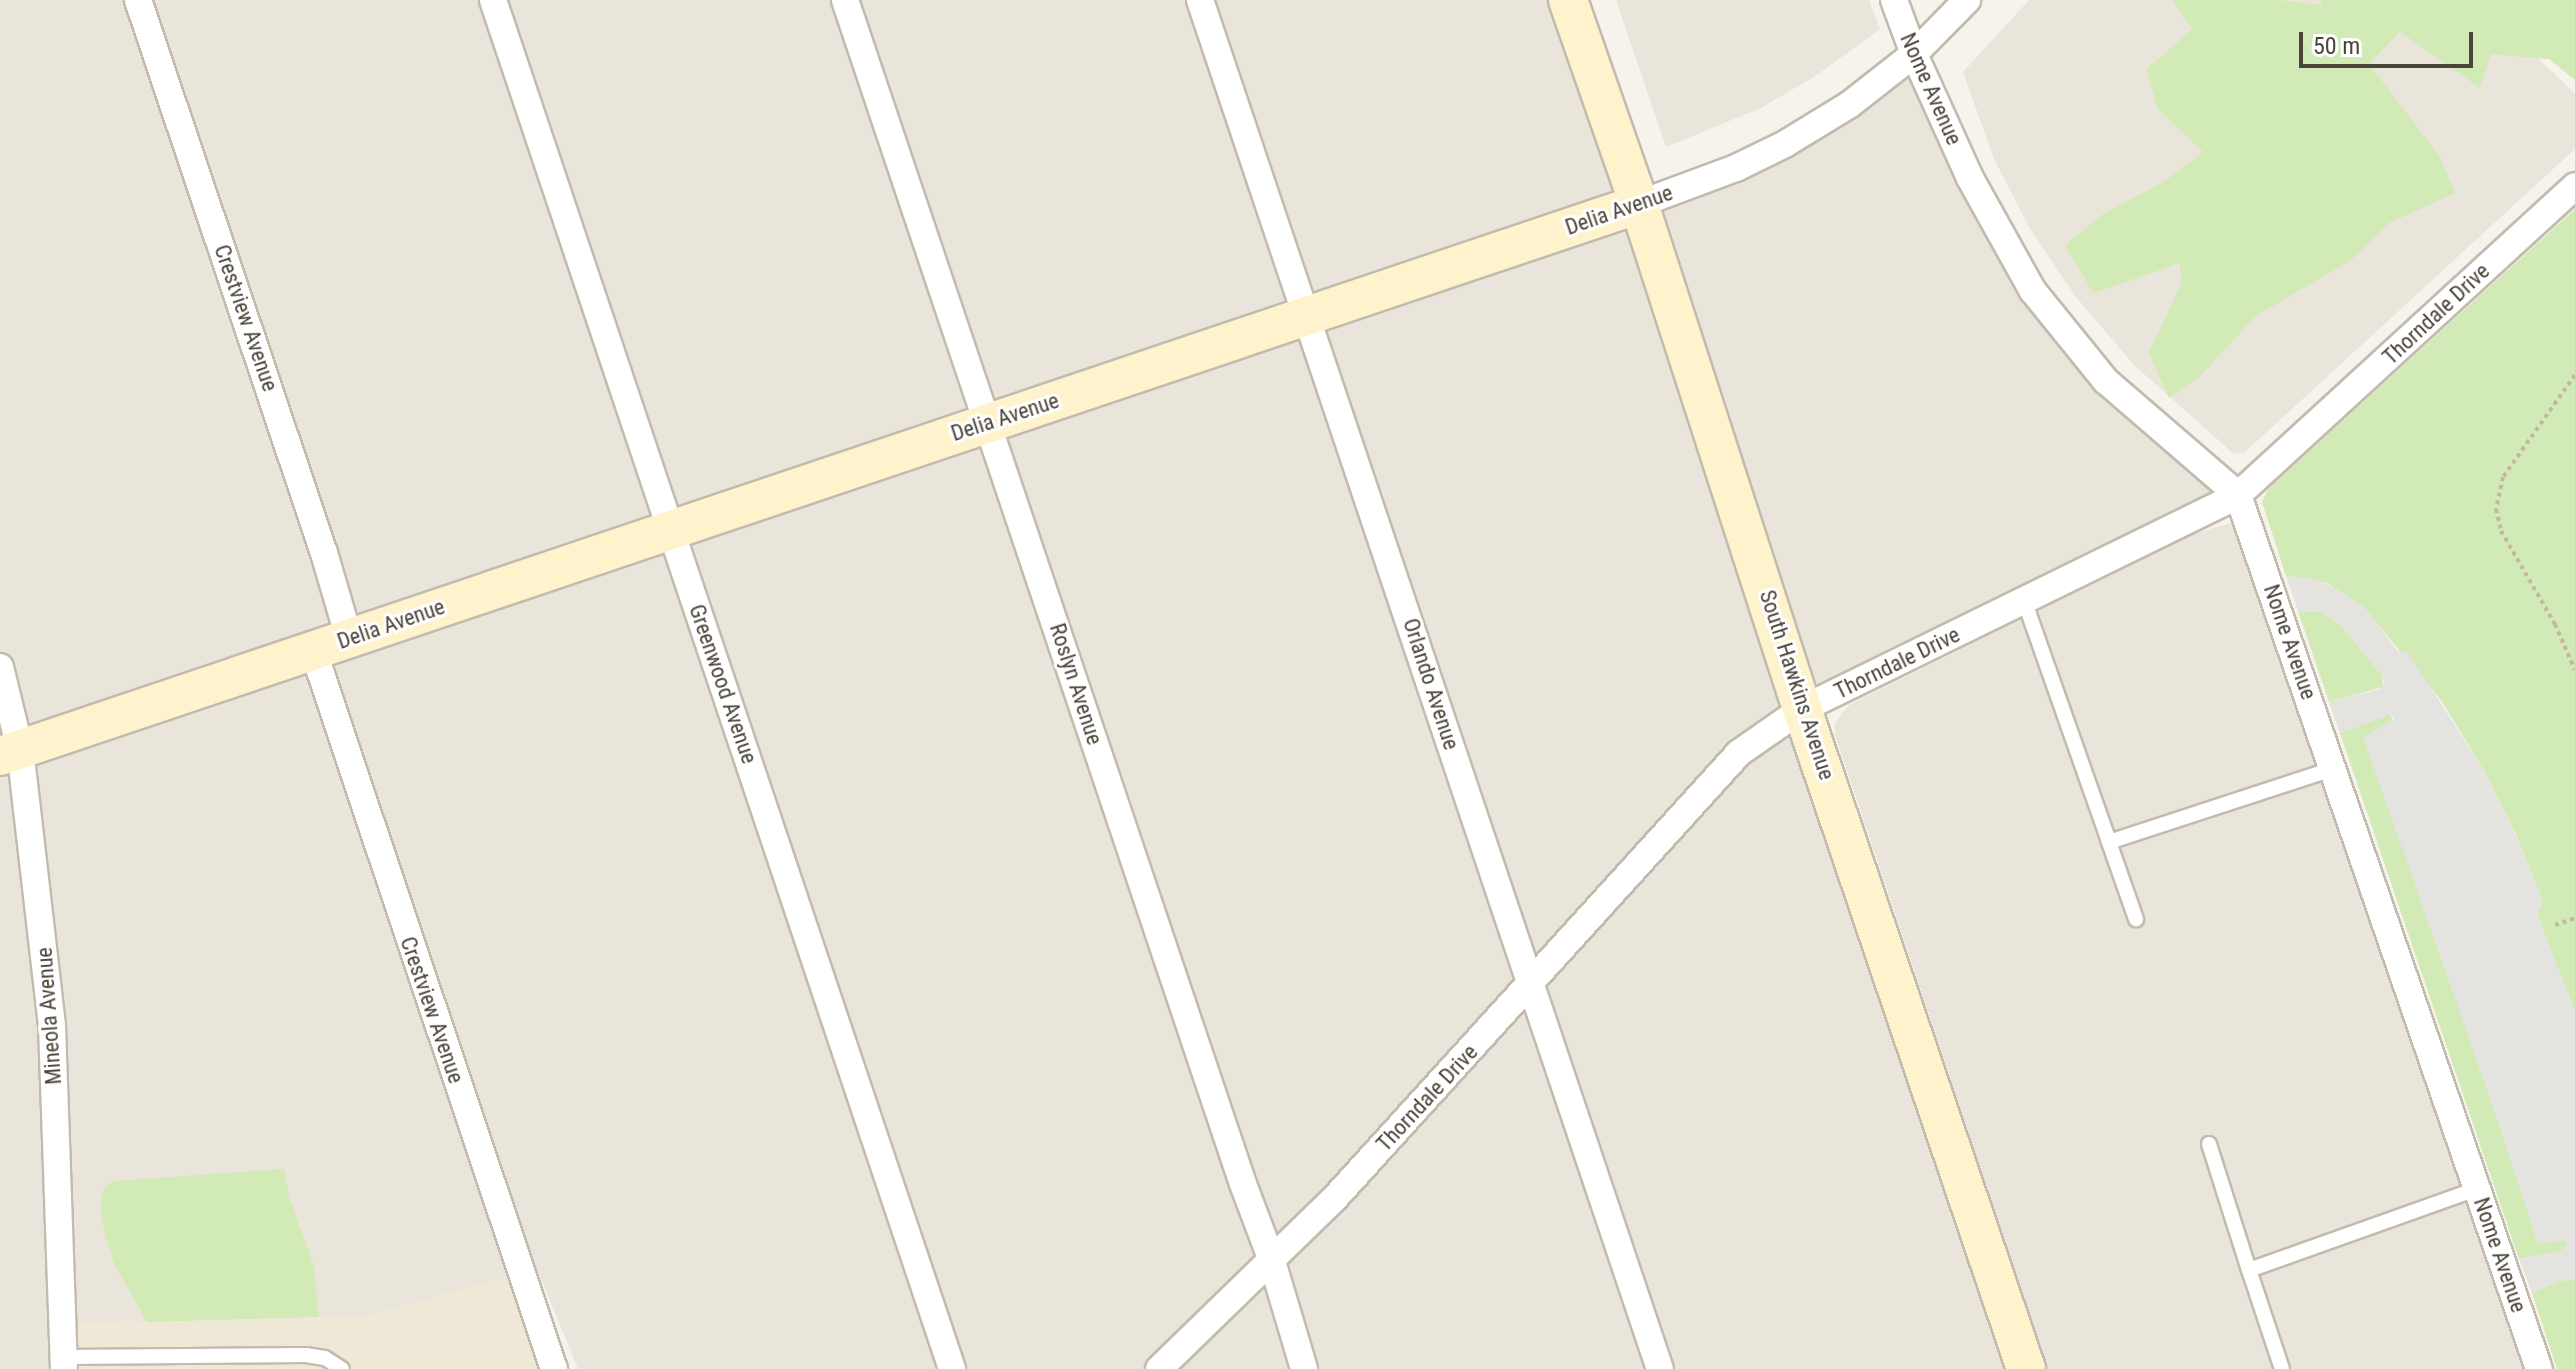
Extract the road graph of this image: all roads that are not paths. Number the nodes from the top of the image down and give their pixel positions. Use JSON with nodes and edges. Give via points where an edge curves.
{"nodes":[{"id":1,"x":138,"y":0,"type":"edge"},
{"id":2,"x":493,"y":0,"type":"edge"},
{"id":3,"x":845,"y":0,"type":"edge"},
{"id":4,"x":1200,"y":0,"type":"edge"},
{"id":5,"x":1568,"y":0,"type":"edge"},
{"id":6,"x":1894,"y":0,"type":"edge"},
{"id":7,"x":1967,"y":0,"type":"edge"},
{"id":8,"x":1914,"y":54,"type":"junction"},
{"id":9,"x":2575,"y":186,"type":"edge"},
{"id":10,"x":1639,"y":204,"type":"junction"},
{"id":11,"x":1306,"y":316,"type":"junction"},
{"id":12,"x":988,"y":422,"type":"junction"},
{"id":13,"x":2238,"y":495,"type":"junction"},
{"id":14,"x":669,"y":530,"type":"junction"},
{"id":15,"x":2024,"y":600,"type":"junction"},
{"id":16,"x":349,"y":638,"type":"junction"},
{"id":17,"x":313,"y":650,"type":"junction"},
{"id":18,"x":0,"y":667,"type":"edge"},
{"id":19,"x":1802,"y":709,"type":"junction"},
{"id":20,"x":10,"y":752,"type":"edge"},
{"id":21,"x":2333,"y":769,"type":"junction"},
{"id":22,"x":2109,"y":842,"type":"junction"},
{"id":23,"x":2136,"y":919,"type":"dead end"},
{"id":24,"x":1529,"y":986,"type":"junction"},
{"id":25,"x":2209,"y":1144,"type":"dead end"},
{"id":26,"x":2477,"y":1189,"type":"junction"},
{"id":27,"x":1271,"y":1258,"type":"junction"},
{"id":28,"x":2249,"y":1270,"type":"junction"},
{"id":29,"x":64,"y":1363,"type":"edge"},
{"id":30,"x":342,"y":1369,"type":"edge"},
{"id":31,"x":554,"y":1369,"type":"edge"},
{"id":32,"x":952,"y":1369,"type":"edge"},
{"id":33,"x":1159,"y":1369,"type":"edge"},
{"id":34,"x":1304,"y":1369,"type":"edge"},
{"id":35,"x":1660,"y":1369,"type":"edge"},
{"id":36,"x":2026,"y":1369,"type":"edge"},
{"id":37,"x":2282,"y":1369,"type":"edge"},
{"id":38,"x":2539,"y":1369,"type":"edge"}],
"edges":[{"from":1,"to":16,"type":"street","name":"Crestview Avenue"},
{"from":2,"to":14,"type":"street","name":"Greenwood Avenue"},
{"from":3,"to":12,"type":"street","name":"Roslyn Avenue"},
{"from":4,"to":11,"type":"street","name":"Orlando Avenue"},
{"from":5,"to":10,"type":"street","name":"South Hawkins Avenue"},
{"from":6,"to":8,"type":"street","name":"Nome Avenue"},
{"from":7,"to":8,"type":"street","name":"Delia Avenue"},
{"from":8,"to":10,"type":"street","name":"Delia Avenue","via":[[1849,105],[1785,144]]},
{"from":8,"to":13,"type":"street","name":"Nome Avenue","via":[[1970,178],[2033,291],[2106,381]]},
{"from":9,"to":13,"type":"street","name":"Thorndale Drive"},
{"from":10,"to":11,"type":"street","name":"Delia Avenue"},
{"from":10,"to":19,"type":"street","name":"South Hawkins Avenue"},
{"from":11,"to":12,"type":"street","name":"Delia Avenue"},
{"from":11,"to":24,"type":"street","name":"Orlando Avenue"},
{"from":12,"to":14,"type":"street","name":"Delia Avenue"},
{"from":12,"to":27,"type":"street","name":"Roslyn Avenue"},
{"from":13,"to":15,"type":"street","name":"Thorndale Drive"},
{"from":13,"to":21,"type":"street","name":"Nome Avenue"},
{"from":14,"to":16,"type":"street","name":"Delia Avenue"},
{"from":14,"to":32,"type":"street","name":"Greenwood Avenue"},
{"from":15,"to":19,"type":"street","name":"Thorndale Drive"},
{"from":15,"to":22,"type":"lane"},
{"from":16,"to":17,"type":"street","name":"Delia Avenue"},
{"from":17,"to":20,"type":"street","name":"Delia Avenue"},
{"from":17,"to":31,"type":"street","name":"Crestview Avenue"},
{"from":18,"to":20,"type":"street","name":"Mineola Avenue"},
{"from":19,"to":24,"type":"street","name":"Thorndale Drive","via":[[1739,753]]},
{"from":19,"to":36,"type":"street","name":"South Hawkins Avenue"},
{"from":20,"to":29,"type":"street","name":"Mineola Avenue","via":[[52,1026]]},
{"from":21,"to":22,"type":"lane"},
{"from":21,"to":26,"type":"street","name":"Nome Avenue"},
{"from":22,"to":23,"type":"lane"},
{"from":24,"to":27,"type":"street","name":"Thorndale Drive","via":[[1334,1199]]},
{"from":24,"to":35,"type":"street","name":"Orlando Avenue"},
{"from":25,"to":28,"type":"lane"},
{"from":26,"to":28,"type":"lane"},
{"from":26,"to":38,"type":"street","name":"Nome Avenue"},
{"from":27,"to":33,"type":"street","name":"Thorndale Drive"},
{"from":27,"to":34,"type":"street","name":"Roslyn Avenue"},
{"from":28,"to":37,"type":"lane"},
{"from":29,"to":30,"type":"lane","via":[[306,1355],[325,1358]]}]}
